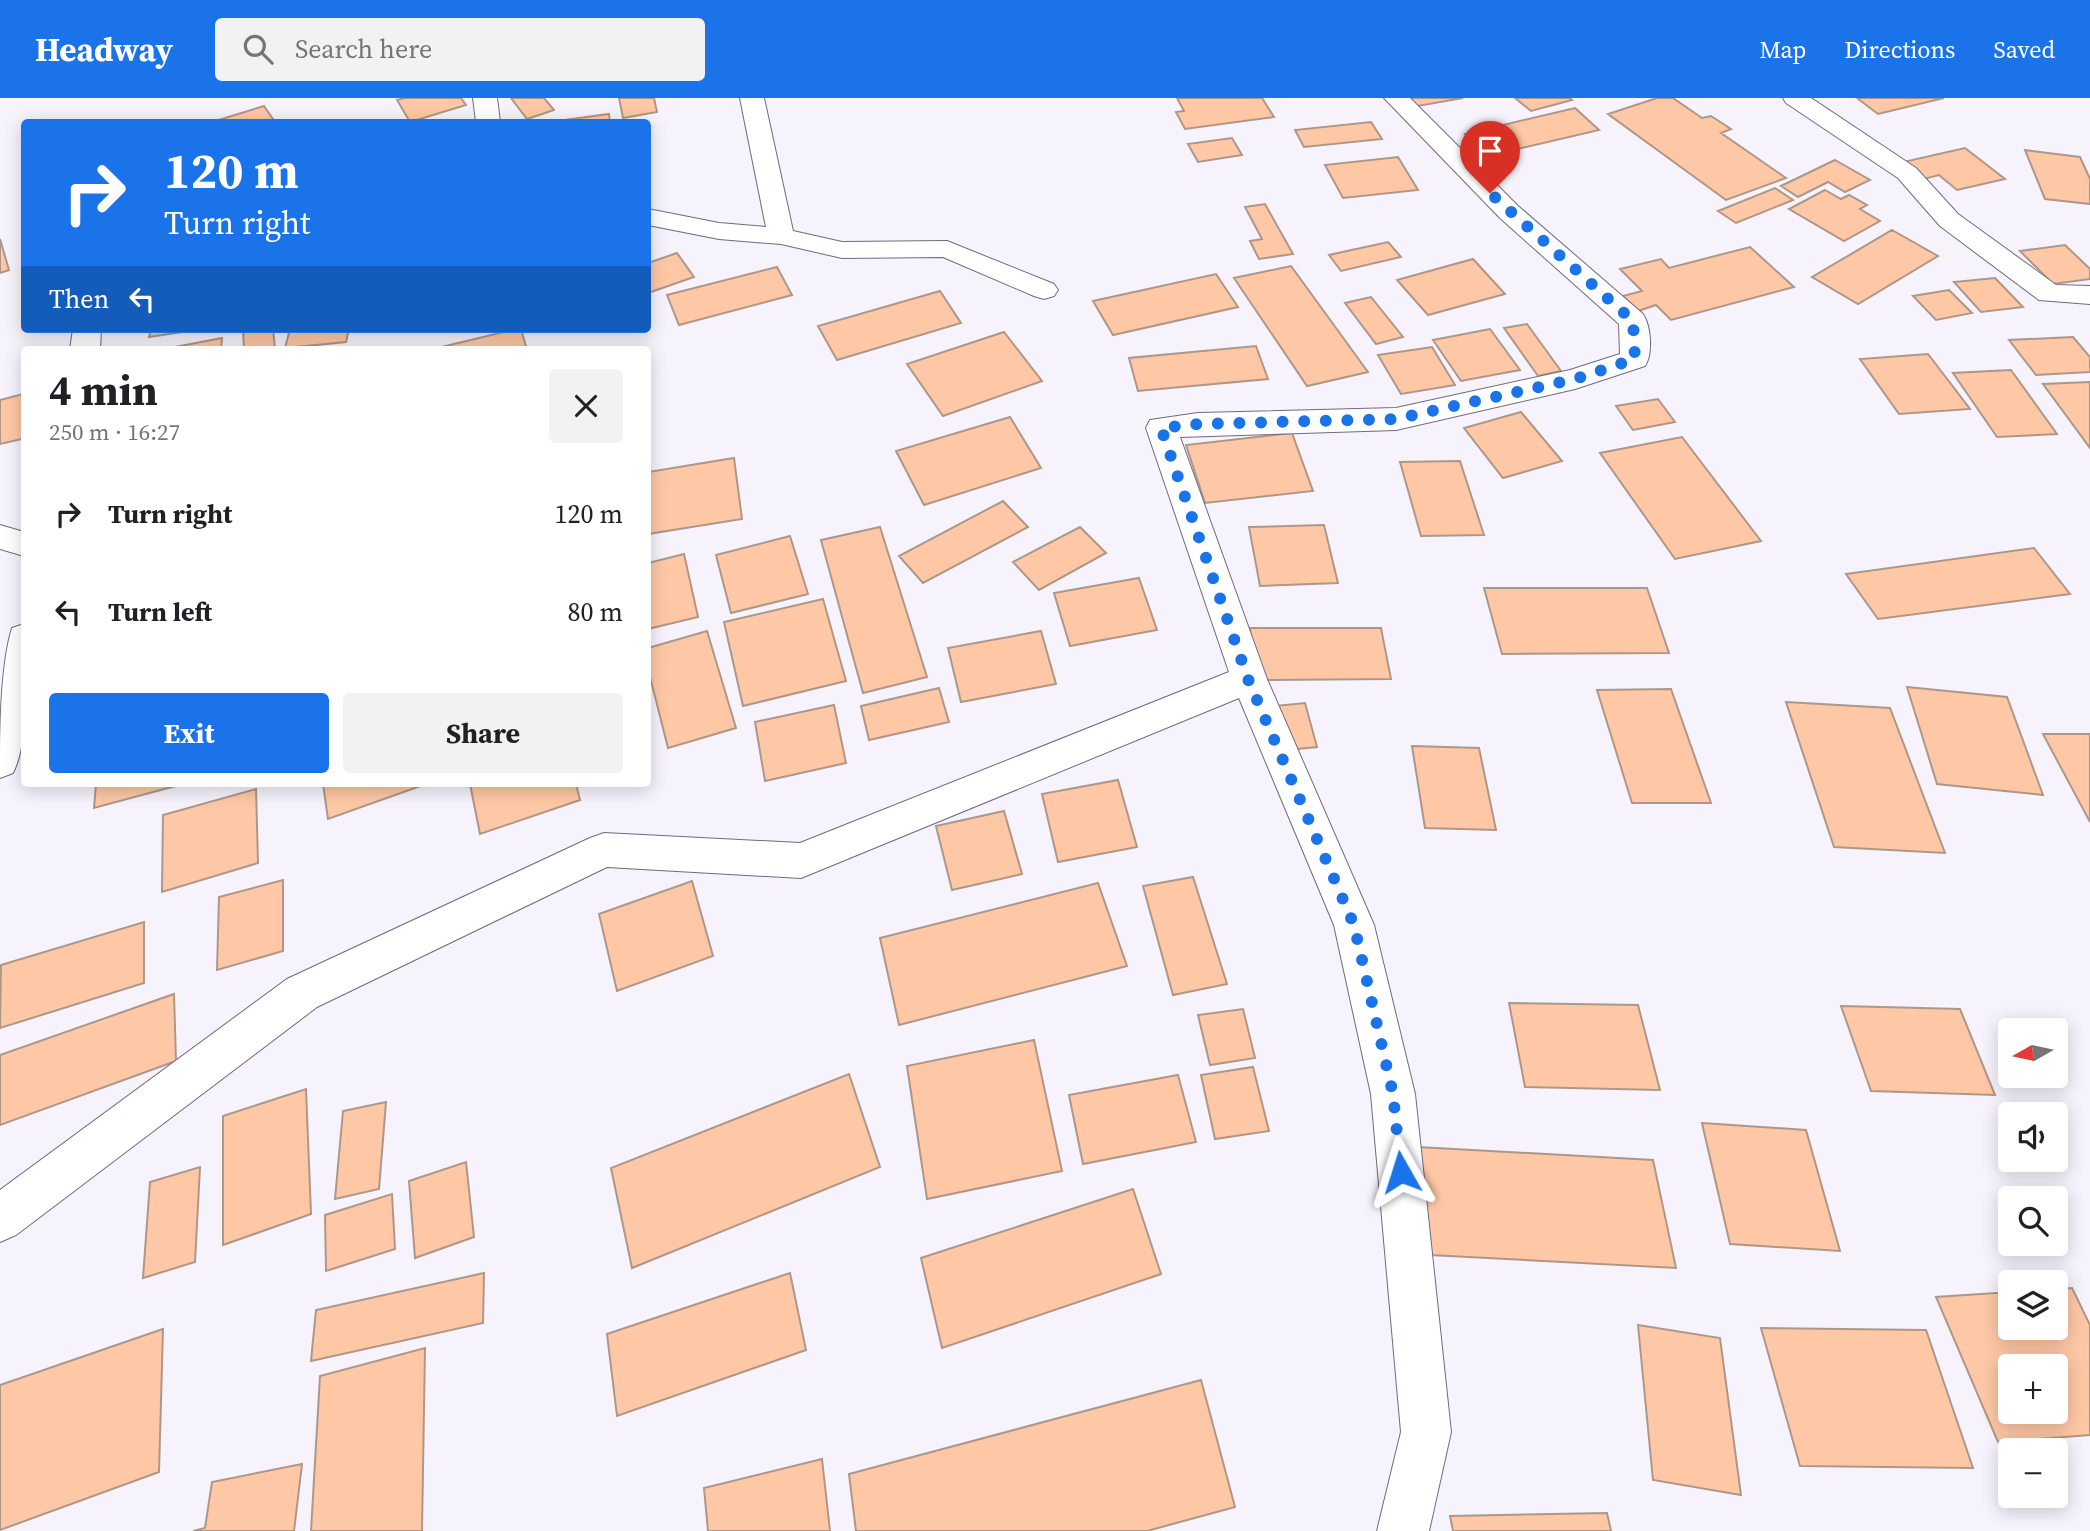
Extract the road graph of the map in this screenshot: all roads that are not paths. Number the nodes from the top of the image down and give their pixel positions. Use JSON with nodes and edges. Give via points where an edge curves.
{"nodes":[{"id":1,"x":485,"y":98,"type":"edge"},
{"id":2,"x":752,"y":98,"type":"edge"},
{"id":3,"x":1396,"y":98,"type":"edge"},
{"id":4,"x":1795,"y":98,"type":"edge"},
{"id":5,"x":488,"y":119,"type":"edge"},
{"id":6,"x":651,"y":218,"type":"edge"},
{"id":7,"x":780,"y":236,"type":"junction"},
{"id":8,"x":1044,"y":290,"type":"dead end"},
{"id":9,"x":2090,"y":295,"type":"edge"},
{"id":10,"x":0,"y":537,"type":"edge"},
{"id":11,"x":21,"y":543,"type":"edge"},
{"id":12,"x":21,"y":654,"type":"edge"},
{"id":13,"x":1248,"y":679,"type":"junction"},
{"id":14,"x":0,"y":762,"type":"edge"},
{"id":15,"x":0,"y":1219,"type":"edge"},
{"id":16,"x":1403,"y":1531,"type":"edge"}],
"edges":[{"from":1,"to":5,"type":"street"},
{"from":2,"to":7,"type":"street"},
{"from":3,"to":13,"type":"street","via":[[1509,212],[1633,321],[1635,359],[1575,379],[1396,419],[1161,428]]},
{"from":4,"to":9,"type":"street","via":[[1907,173],[1950,220],[2049,294]]},
{"from":6,"to":7,"type":"street","via":[[719,231]]},
{"from":7,"to":8,"type":"street","via":[[842,250],[947,249]]},
{"from":10,"to":11,"type":"street"},
{"from":12,"to":14,"type":"street"},
{"from":13,"to":15,"type":"street","via":[[801,861],[604,850],[302,993]]},
{"from":13,"to":16,"type":"street","via":[[1354,925],[1393,1094],[1426,1432]]}]}
